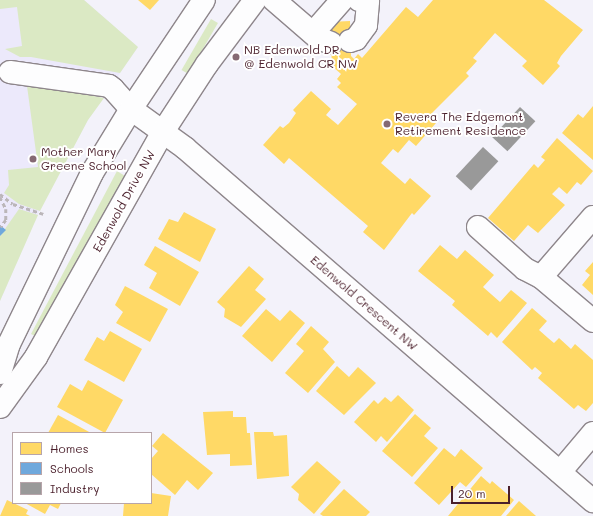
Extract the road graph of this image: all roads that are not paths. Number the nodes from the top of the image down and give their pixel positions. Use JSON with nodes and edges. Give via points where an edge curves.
{"nodes":[{"id":1,"x":204,"y":0,"type":"edge"},
{"id":2,"x":255,"y":0,"type":"edge"},
{"id":3,"x":274,"y":0,"type":"edge"},
{"id":4,"x":342,"y":0,"type":"edge"},
{"id":5,"x":359,"y":0,"type":"edge"},
{"id":6,"x":331,"y":39,"type":"junction"},
{"id":7,"x":10,"y":72,"type":"dead end"},
{"id":8,"x":131,"y":109,"type":"junction"},
{"id":9,"x":164,"y":130,"type":"junction"},
{"id":10,"x":593,"y":217,"type":"edge"},
{"id":11,"x":478,"y":227,"type":"dead end"},
{"id":12,"x":541,"y":277,"type":"junction"},
{"id":13,"x":593,"y":321,"type":"edge"},
{"id":14,"x":0,"y":373,"type":"edge"},
{"id":15,"x":0,"y":407,"type":"edge"},
{"id":16,"x":593,"y":433,"type":"edge"},
{"id":17,"x":560,"y":472,"type":"junction"},
{"id":18,"x":593,"y":501,"type":"edge"}],
"edges":[{"from":1,"to":8,"type":"street"},
{"from":2,"to":9,"type":"street","name":"Edenwold Drive NW","via":[[206,64]]},
{"from":3,"to":6,"type":"street"},
{"from":4,"to":6,"type":"street"},
{"from":5,"to":6,"type":"street","via":[[368,1],[366,26],[356,39]]},
{"from":7,"to":8,"type":"street","name":"Edenwold Crescent NW","via":[[109,86]]},
{"from":8,"to":9,"type":"street","name":"Edenwold Crescent NW"},
{"from":8,"to":14,"type":"street","via":[[92,173],[39,278],[9,344]]},
{"from":9,"to":15,"type":"street","name":"Edenwold Drive NW","via":[[36,357]]},
{"from":9,"to":17,"type":"street","name":"Edenwold Crescent NW"},
{"from":10,"to":12,"type":"street"},
{"from":11,"to":12,"type":"street","via":[[525,269]]},
{"from":12,"to":13,"type":"street"},
{"from":16,"to":17,"type":"street"},
{"from":17,"to":18,"type":"street","name":"Edenwold Crescent NW"}]}
